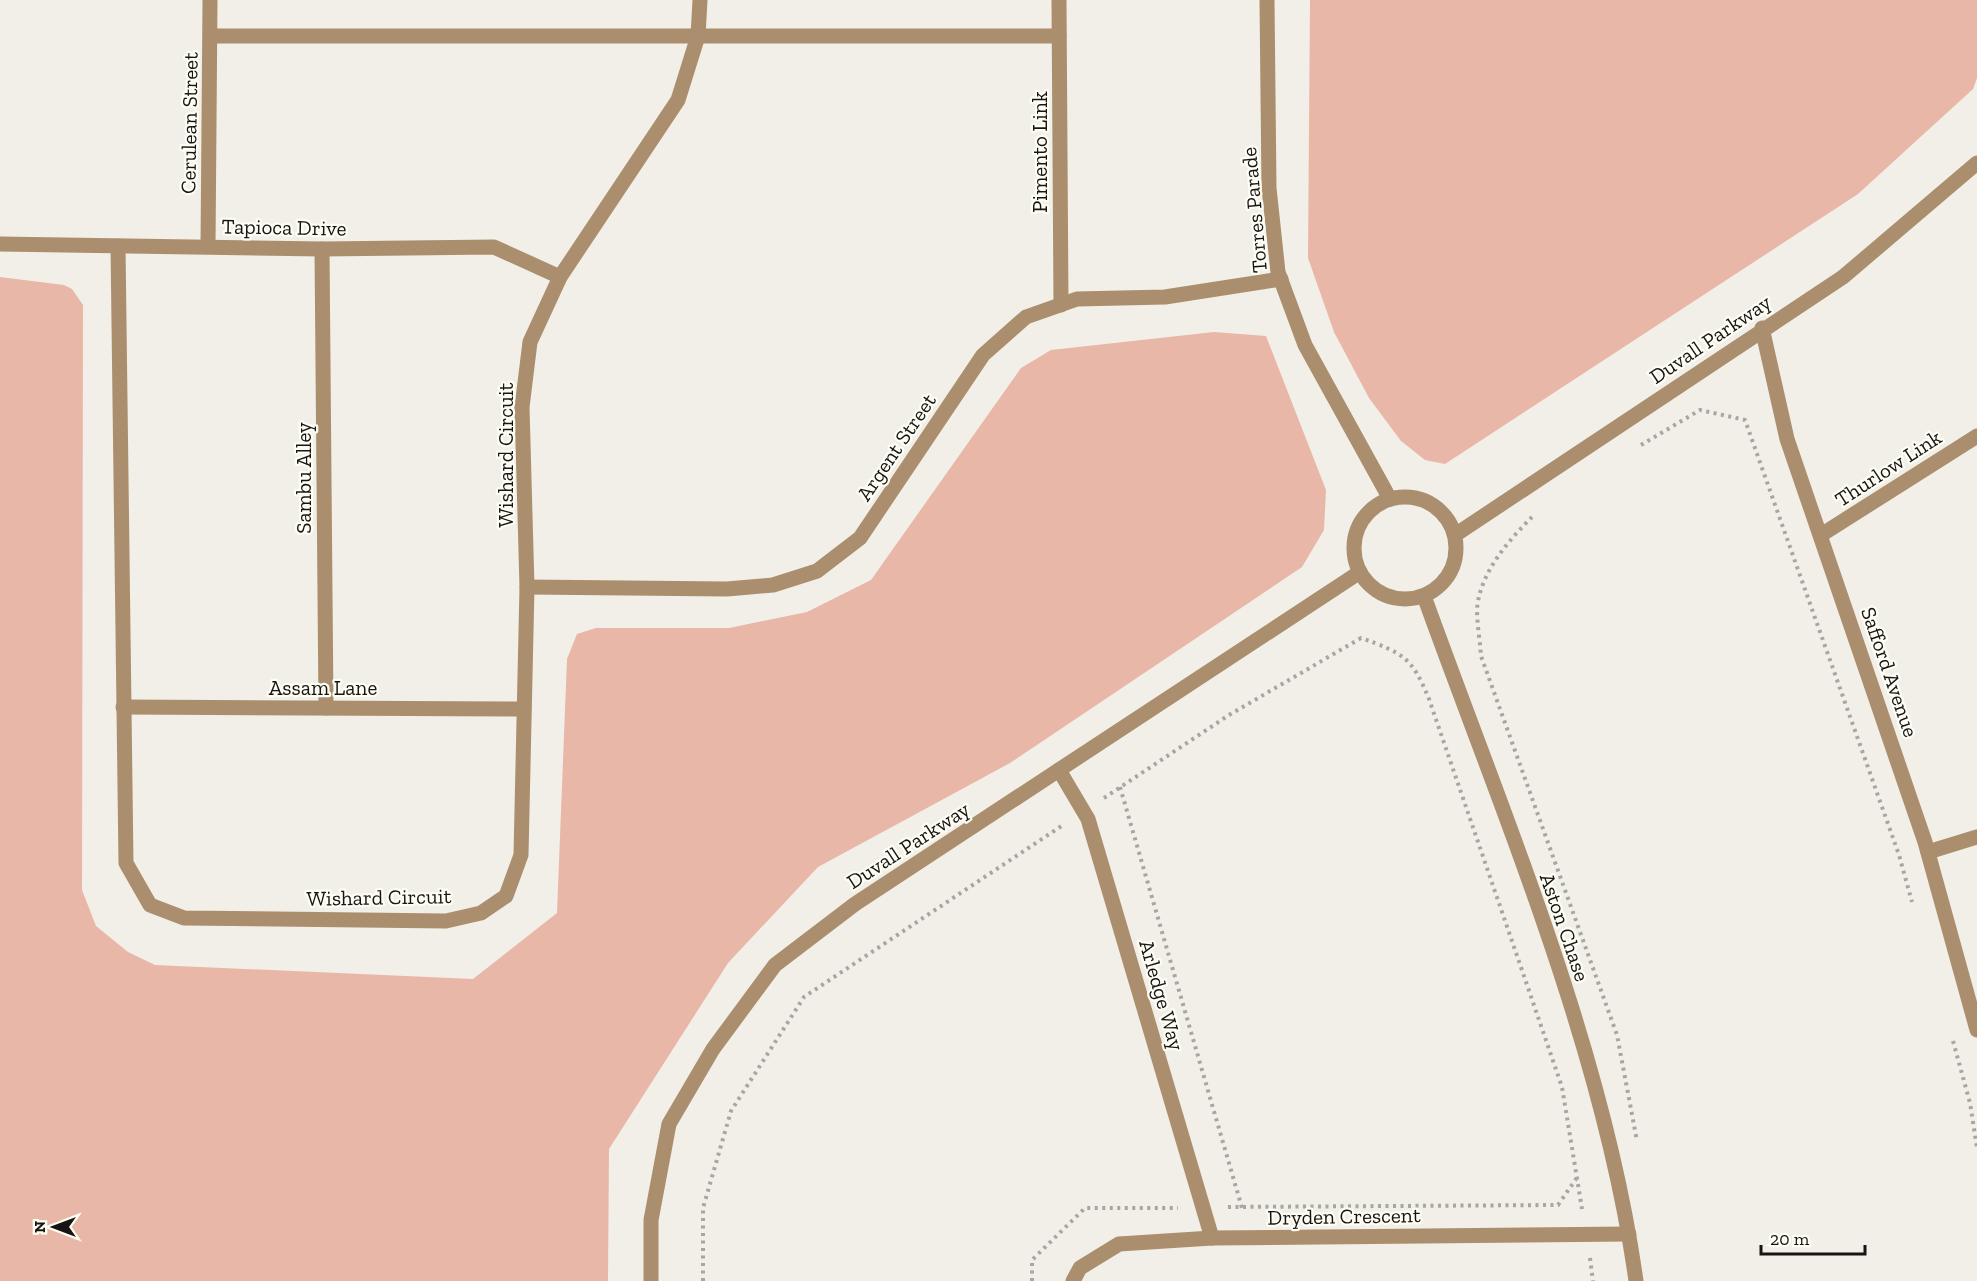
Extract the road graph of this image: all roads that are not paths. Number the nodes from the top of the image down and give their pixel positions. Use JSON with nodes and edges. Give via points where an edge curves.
{"nodes":[{"id":1,"x":210,"y":0,"type":"edge"},
{"id":2,"x":700,"y":0,"type":"edge"},
{"id":3,"x":1059,"y":0,"type":"edge"},
{"id":4,"x":1267,"y":0,"type":"edge"},
{"id":5,"x":211,"y":36,"type":"junction"},
{"id":6,"x":698,"y":36,"type":"junction"},
{"id":7,"x":1059,"y":36,"type":"junction"},
{"id":8,"x":1977,"y":163,"type":"edge"},
{"id":9,"x":0,"y":244,"type":"edge"},
{"id":10,"x":118,"y":246,"type":"junction"},
{"id":11,"x":208,"y":246,"type":"junction"},
{"id":12,"x":322,"y":249,"type":"junction"},
{"id":13,"x":560,"y":277,"type":"junction"},
{"id":14,"x":1281,"y":279,"type":"junction"},
{"id":15,"x":1061,"y":305,"type":"junction"},
{"id":16,"x":1762,"y":328,"type":"junction"},
{"id":17,"x":1977,"y":435,"type":"edge"},
{"id":18,"x":1390,"y":499,"type":"junction"},
{"id":19,"x":1455,"y":535,"type":"junction"},
{"id":20,"x":1821,"y":536,"type":"junction"},
{"id":21,"x":1360,"y":572,"type":"junction"},
{"id":22,"x":527,"y":587,"type":"junction"},
{"id":23,"x":1424,"y":596,"type":"junction"},
{"id":24,"x":123,"y":706,"type":"junction"},
{"id":25,"x":326,"y":708,"type":"junction"},
{"id":26,"x":524,"y":709,"type":"junction"},
{"id":27,"x":1059,"y":770,"type":"junction"},
{"id":28,"x":1977,"y":837,"type":"edge"},
{"id":29,"x":1928,"y":852,"type":"junction"},
{"id":30,"x":1977,"y":1030,"type":"edge"},
{"id":31,"x":1629,"y":1234,"type":"junction"},
{"id":32,"x":1212,"y":1238,"type":"junction"},
{"id":33,"x":651,"y":1281,"type":"edge"},
{"id":34,"x":1073,"y":1281,"type":"edge"},
{"id":35,"x":1636,"y":1281,"type":"edge"}],
"edges":[{"from":1,"to":5,"type":"street","name":"Cerulean Street"},
{"from":2,"to":6,"type":"street","name":"Wishard Circuit"},
{"from":3,"to":7,"type":"street","name":"Pimento Link"},
{"from":4,"to":14,"type":"street","name":"Torres Parade","via":[[1269,188]]},
{"from":5,"to":6,"type":"street"},
{"from":5,"to":11,"type":"street","name":"Cerulean Street"},
{"from":6,"to":7,"type":"street"},
{"from":6,"to":13,"type":"street","name":"Wishard Circuit","via":[[678,100]]},
{"from":7,"to":15,"type":"street","name":"Pimento Link"},
{"from":8,"to":16,"type":"street","name":"Duvall Parkway","via":[[1843,277]]},
{"from":9,"to":10,"type":"street","name":"Tapioca Drive"},
{"from":10,"to":11,"type":"street","name":"Tapioca Drive"},
{"from":10,"to":24,"type":"street","name":"Wishard Circuit"},
{"from":11,"to":12,"type":"street","name":"Tapioca Drive"},
{"from":12,"to":13,"type":"street","name":"Tapioca Drive","via":[[494,247]]},
{"from":12,"to":25,"type":"street","name":"Sambu Alley"},
{"from":13,"to":22,"type":"street","name":"Wishard Circuit","via":[[530,342],[522,407]]},
{"from":14,"to":15,"type":"street","name":"Argent Street","via":[[1164,297],[1077,299]]},
{"from":14,"to":18,"type":"street","name":"Torres Parade","via":[[1305,345]]},
{"from":15,"to":22,"type":"street","name":"Argent Street","via":[[1026,317],[983,355],[860,538],[817,571],[773,585],[727,589]]},
{"from":16,"to":19,"type":"street","name":"Duvall Parkway"},
{"from":16,"to":20,"type":"street","name":"Safford Avenue","via":[[1787,439]]},
{"from":17,"to":20,"type":"street","name":"Thurlow Link"},
{"from":18,"to":19,"type":"street","via":[[1405,496],[1423,500],[1441,511]]},
{"from":18,"to":21,"type":"street","via":[[1369,511],[1357,530],[1354,548]]},
{"from":19,"to":23,"type":"street","via":[[1454,565],[1442,584]]},
{"from":20,"to":29,"type":"street","name":"Safford Avenue"},
{"from":21,"to":23,"type":"street","via":[[1368,584],[1387,597],[1405,600]]},
{"from":21,"to":27,"type":"street","name":"Duvall Parkway"},
{"from":22,"to":26,"type":"street","name":"Wishard Circuit"},
{"from":23,"to":31,"type":"street","name":"Aston Chase","via":[[1544,928],[1588,1066]]},
{"from":24,"to":25,"type":"street","name":"Assam Lane"},
{"from":24,"to":26,"type":"street","name":"Wishard Circuit","via":[[126,863],[150,905],[184,918],[446,921],[481,913],[506,896],[521,855]]},
{"from":25,"to":26,"type":"street","name":"Assam Lane"},
{"from":27,"to":32,"type":"street","name":"Arledge Way","via":[[1092,830]]},
{"from":27,"to":33,"type":"street","name":"Duvall Parkway","via":[[855,904],[775,965],[712,1049],[669,1124],[651,1220]]},
{"from":28,"to":29,"type":"street"},
{"from":29,"to":30,"type":"street","name":"Safford Avenue"},
{"from":31,"to":32,"type":"street","name":"Dryden Crescent"},
{"from":31,"to":35,"type":"street","name":"Aston Chase"},
{"from":32,"to":34,"type":"street","name":"Dryden Crescent","via":[[1119,1244],[1080,1268]]}]}
